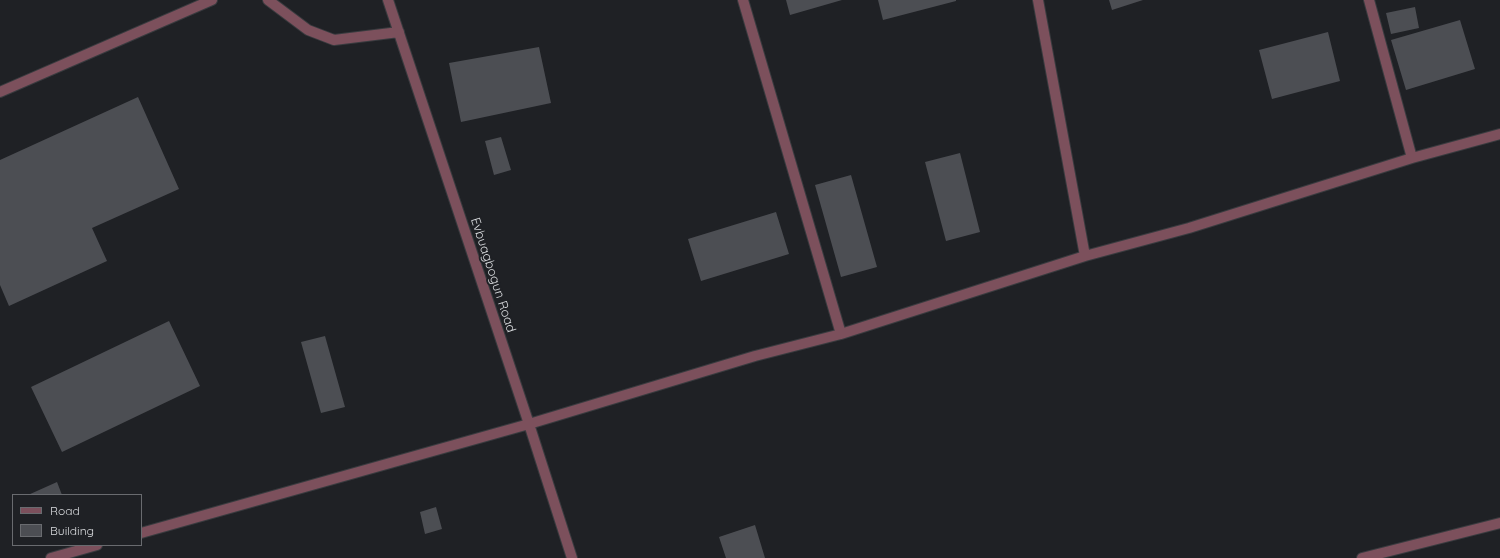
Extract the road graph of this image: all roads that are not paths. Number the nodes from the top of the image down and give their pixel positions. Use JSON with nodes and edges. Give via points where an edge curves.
{"nodes":[{"id":1,"x":212,"y":0,"type":"edge"},
{"id":2,"x":268,"y":0,"type":"edge"},
{"id":3,"x":388,"y":0,"type":"edge"},
{"id":4,"x":743,"y":0,"type":"edge"},
{"id":5,"x":1038,"y":0,"type":"edge"},
{"id":6,"x":1369,"y":0,"type":"edge"},
{"id":7,"x":399,"y":32,"type":"junction"},
{"id":8,"x":0,"y":92,"type":"edge"},
{"id":9,"x":1500,"y":134,"type":"edge"},
{"id":10,"x":1412,"y":158,"type":"junction"},
{"id":11,"x":1085,"y":256,"type":"junction"},
{"id":12,"x":841,"y":334,"type":"junction"},
{"id":13,"x":529,"y":424,"type":"junction"},
{"id":14,"x":1500,"y":523,"type":"edge"},
{"id":15,"x":142,"y":533,"type":"edge"},
{"id":16,"x":93,"y":546,"type":"edge"},
{"id":17,"x":51,"y":558,"type":"edge"},
{"id":18,"x":572,"y":558,"type":"edge"},
{"id":19,"x":1362,"y":558,"type":"edge"}],
"edges":[{"from":1,"to":8,"type":"street"},
{"from":2,"to":7,"type":"street","via":[[308,30],[334,40]]},
{"from":3,"to":7,"type":"street","name":"Evbuagbogun Road"},
{"from":4,"to":12,"type":"street"},
{"from":5,"to":11,"type":"street"},
{"from":6,"to":10,"type":"street"},
{"from":7,"to":13,"type":"street","name":"Evbuagbogun Road"},
{"from":9,"to":10,"type":"street"},
{"from":10,"to":11,"type":"street","via":[[1189,228]]},
{"from":11,"to":12,"type":"street"},
{"from":12,"to":13,"type":"street","via":[[755,356]]},
{"from":13,"to":15,"type":"street"},
{"from":13,"to":18,"type":"street","name":"Evbuagbogun Road"},
{"from":14,"to":19,"type":"street"},
{"from":16,"to":17,"type":"street"}]}
